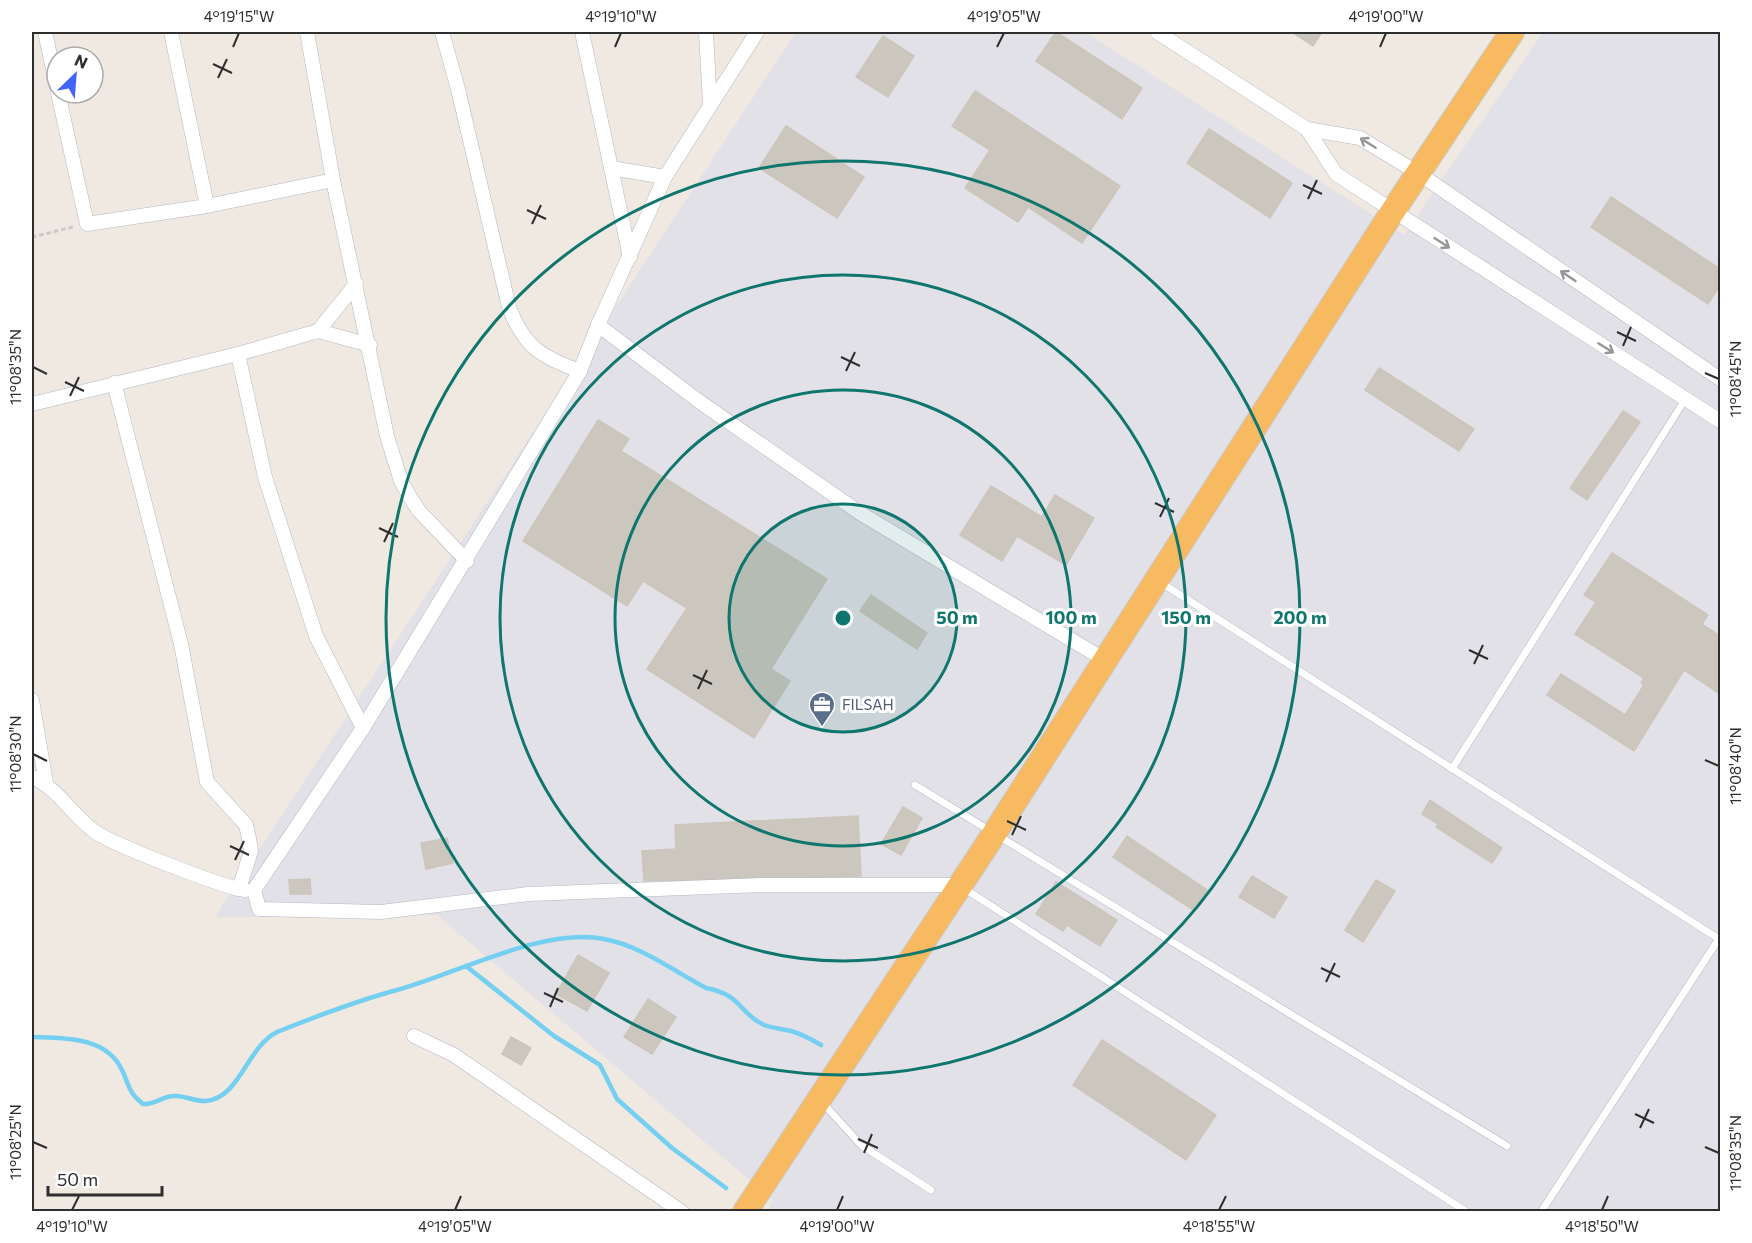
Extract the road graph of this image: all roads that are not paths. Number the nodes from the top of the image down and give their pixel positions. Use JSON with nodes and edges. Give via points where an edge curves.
{"nodes":[{"id":1,"x":171,"y":32,"type":"edge"},
{"id":2,"x":309,"y":32,"type":"edge"},
{"id":3,"x":442,"y":32,"type":"edge"},
{"id":4,"x":582,"y":32,"type":"edge"},
{"id":5,"x":706,"y":32,"type":"edge"},
{"id":6,"x":757,"y":32,"type":"edge"},
{"id":7,"x":1158,"y":32,"type":"edge"},
{"id":8,"x":1512,"y":32,"type":"edge"},
{"id":9,"x":710,"y":104,"type":"junction"},
{"id":10,"x":61,"y":105,"type":"edge"},
{"id":11,"x":1307,"y":129,"type":"junction"},
{"id":12,"x":610,"y":168,"type":"junction"},
{"id":13,"x":1418,"y":173,"type":"junction"},
{"id":14,"x":665,"y":177,"type":"junction"},
{"id":15,"x":333,"y":180,"type":"junction"},
{"id":16,"x":207,"y":207,"type":"junction"},
{"id":17,"x":1393,"y":211,"type":"junction"},
{"id":18,"x":630,"y":257,"type":"junction"},
{"id":19,"x":356,"y":284,"type":"junction"},
{"id":20,"x":597,"y":325,"type":"junction"},
{"id":21,"x":318,"y":332,"type":"junction"},
{"id":22,"x":370,"y":345,"type":"junction"},
{"id":23,"x":238,"y":354,"type":"junction"},
{"id":24,"x":580,"y":371,"type":"junction"},
{"id":25,"x":1720,"y":379,"type":"edge"},
{"id":26,"x":114,"y":383,"type":"junction"},
{"id":27,"x":1686,"y":398,"type":"junction"},
{"id":28,"x":32,"y":404,"type":"edge"},
{"id":29,"x":1720,"y":421,"type":"edge"},
{"id":30,"x":467,"y":561,"type":"junction"},
{"id":31,"x":1158,"y":580,"type":"junction"},
{"id":32,"x":1105,"y":660,"type":"junction"},
{"id":33,"x":32,"y":700,"type":"edge"},
{"id":34,"x":363,"y":728,"type":"junction"},
{"id":35,"x":1452,"y":769,"type":"junction"},
{"id":36,"x":32,"y":777,"type":"edge"},
{"id":37,"x":45,"y":783,"type":"junction"},
{"id":38,"x":915,"y":785,"type":"dead end"},
{"id":39,"x":994,"y":834,"type":"junction"},
{"id":40,"x":960,"y":885,"type":"junction"},
{"id":41,"x":239,"y":889,"type":"junction"},
{"id":42,"x":254,"y":890,"type":"junction"},
{"id":43,"x":1720,"y":938,"type":"edge"},
{"id":44,"x":414,"y":1036,"type":"dead end"},
{"id":45,"x":820,"y":1100,"type":"junction"},
{"id":46,"x":1507,"y":1146,"type":"dead end"},
{"id":47,"x":931,"y":1190,"type":"dead end"},
{"id":48,"x":682,"y":1212,"type":"edge"},
{"id":49,"x":745,"y":1212,"type":"edge"},
{"id":50,"x":1467,"y":1212,"type":"edge"},
{"id":51,"x":1541,"y":1212,"type":"edge"}],
"edges":[{"from":1,"to":16,"type":"street"},
{"from":2,"to":15,"type":"street"},
{"from":3,"to":24,"type":"street","via":[[506,296],[519,333],[535,349]]},
{"from":4,"to":12,"type":"street"},
{"from":5,"to":9,"type":"street"},
{"from":6,"to":9,"type":"street"},
{"from":7,"to":11,"type":"street"},
{"from":8,"to":13,"type":"highway"},
{"from":9,"to":14,"type":"street"},
{"from":10,"to":16,"type":"street","via":[[87,224]]},
{"from":13,"to":11,"type":"street","one_way":true,"via":[[1360,138]]},
{"from":11,"to":17,"type":"street","via":[[1336,174]]},
{"from":12,"to":14,"type":"street"},
{"from":12,"to":18,"type":"street"},
{"from":13,"to":17,"type":"highway"},
{"from":25,"to":13,"type":"street","one_way":true},
{"from":14,"to":18,"type":"street"},
{"from":15,"to":16,"type":"street"},
{"from":15,"to":19,"type":"street"},
{"from":17,"to":27,"type":"street","one_way":true},
{"from":17,"to":31,"type":"highway"},
{"from":18,"to":20,"type":"street"},
{"from":19,"to":21,"type":"street"},
{"from":19,"to":22,"type":"street"},
{"from":20,"to":24,"type":"street"},
{"from":20,"to":32,"type":"street","via":[[861,513]]},
{"from":21,"to":22,"type":"street"},
{"from":21,"to":23,"type":"street"},
{"from":22,"to":30,"type":"street","via":[[387,436],[401,481],[419,511]]},
{"from":23,"to":26,"type":"street"},
{"from":23,"to":34,"type":"street","via":[[265,477],[316,636]]},
{"from":24,"to":30,"type":"street"},
{"from":26,"to":28,"type":"street"},
{"from":26,"to":41,"type":"street","via":[[181,644],[207,782],[246,825],[251,851]]},
{"from":27,"to":29,"type":"street"},
{"from":27,"to":35,"type":"lane"},
{"from":30,"to":34,"type":"street"},
{"from":31,"to":32,"type":"highway"},
{"from":31,"to":35,"type":"lane"},
{"from":32,"to":39,"type":"highway"},
{"from":33,"to":37,"type":"street"},
{"from":34,"to":42,"type":"street"},
{"from":35,"to":43,"type":"lane"},
{"from":36,"to":37,"type":"street"},
{"from":37,"to":41,"type":"street","via":[[94,832]]},
{"from":38,"to":39,"type":"lane"},
{"from":39,"to":40,"type":"highway"},
{"from":39,"to":46,"type":"lane"},
{"from":40,"to":42,"type":"street","via":[[762,885],[528,894],[381,912],[259,909]]},
{"from":40,"to":45,"type":"highway"},
{"from":40,"to":50,"type":"lane"},
{"from":41,"to":42,"type":"street"},
{"from":43,"to":51,"type":"lane"},
{"from":44,"to":48,"type":"street","via":[[454,1055]]},
{"from":45,"to":47,"type":"lane","via":[[861,1145]]},
{"from":45,"to":49,"type":"highway"}]}
